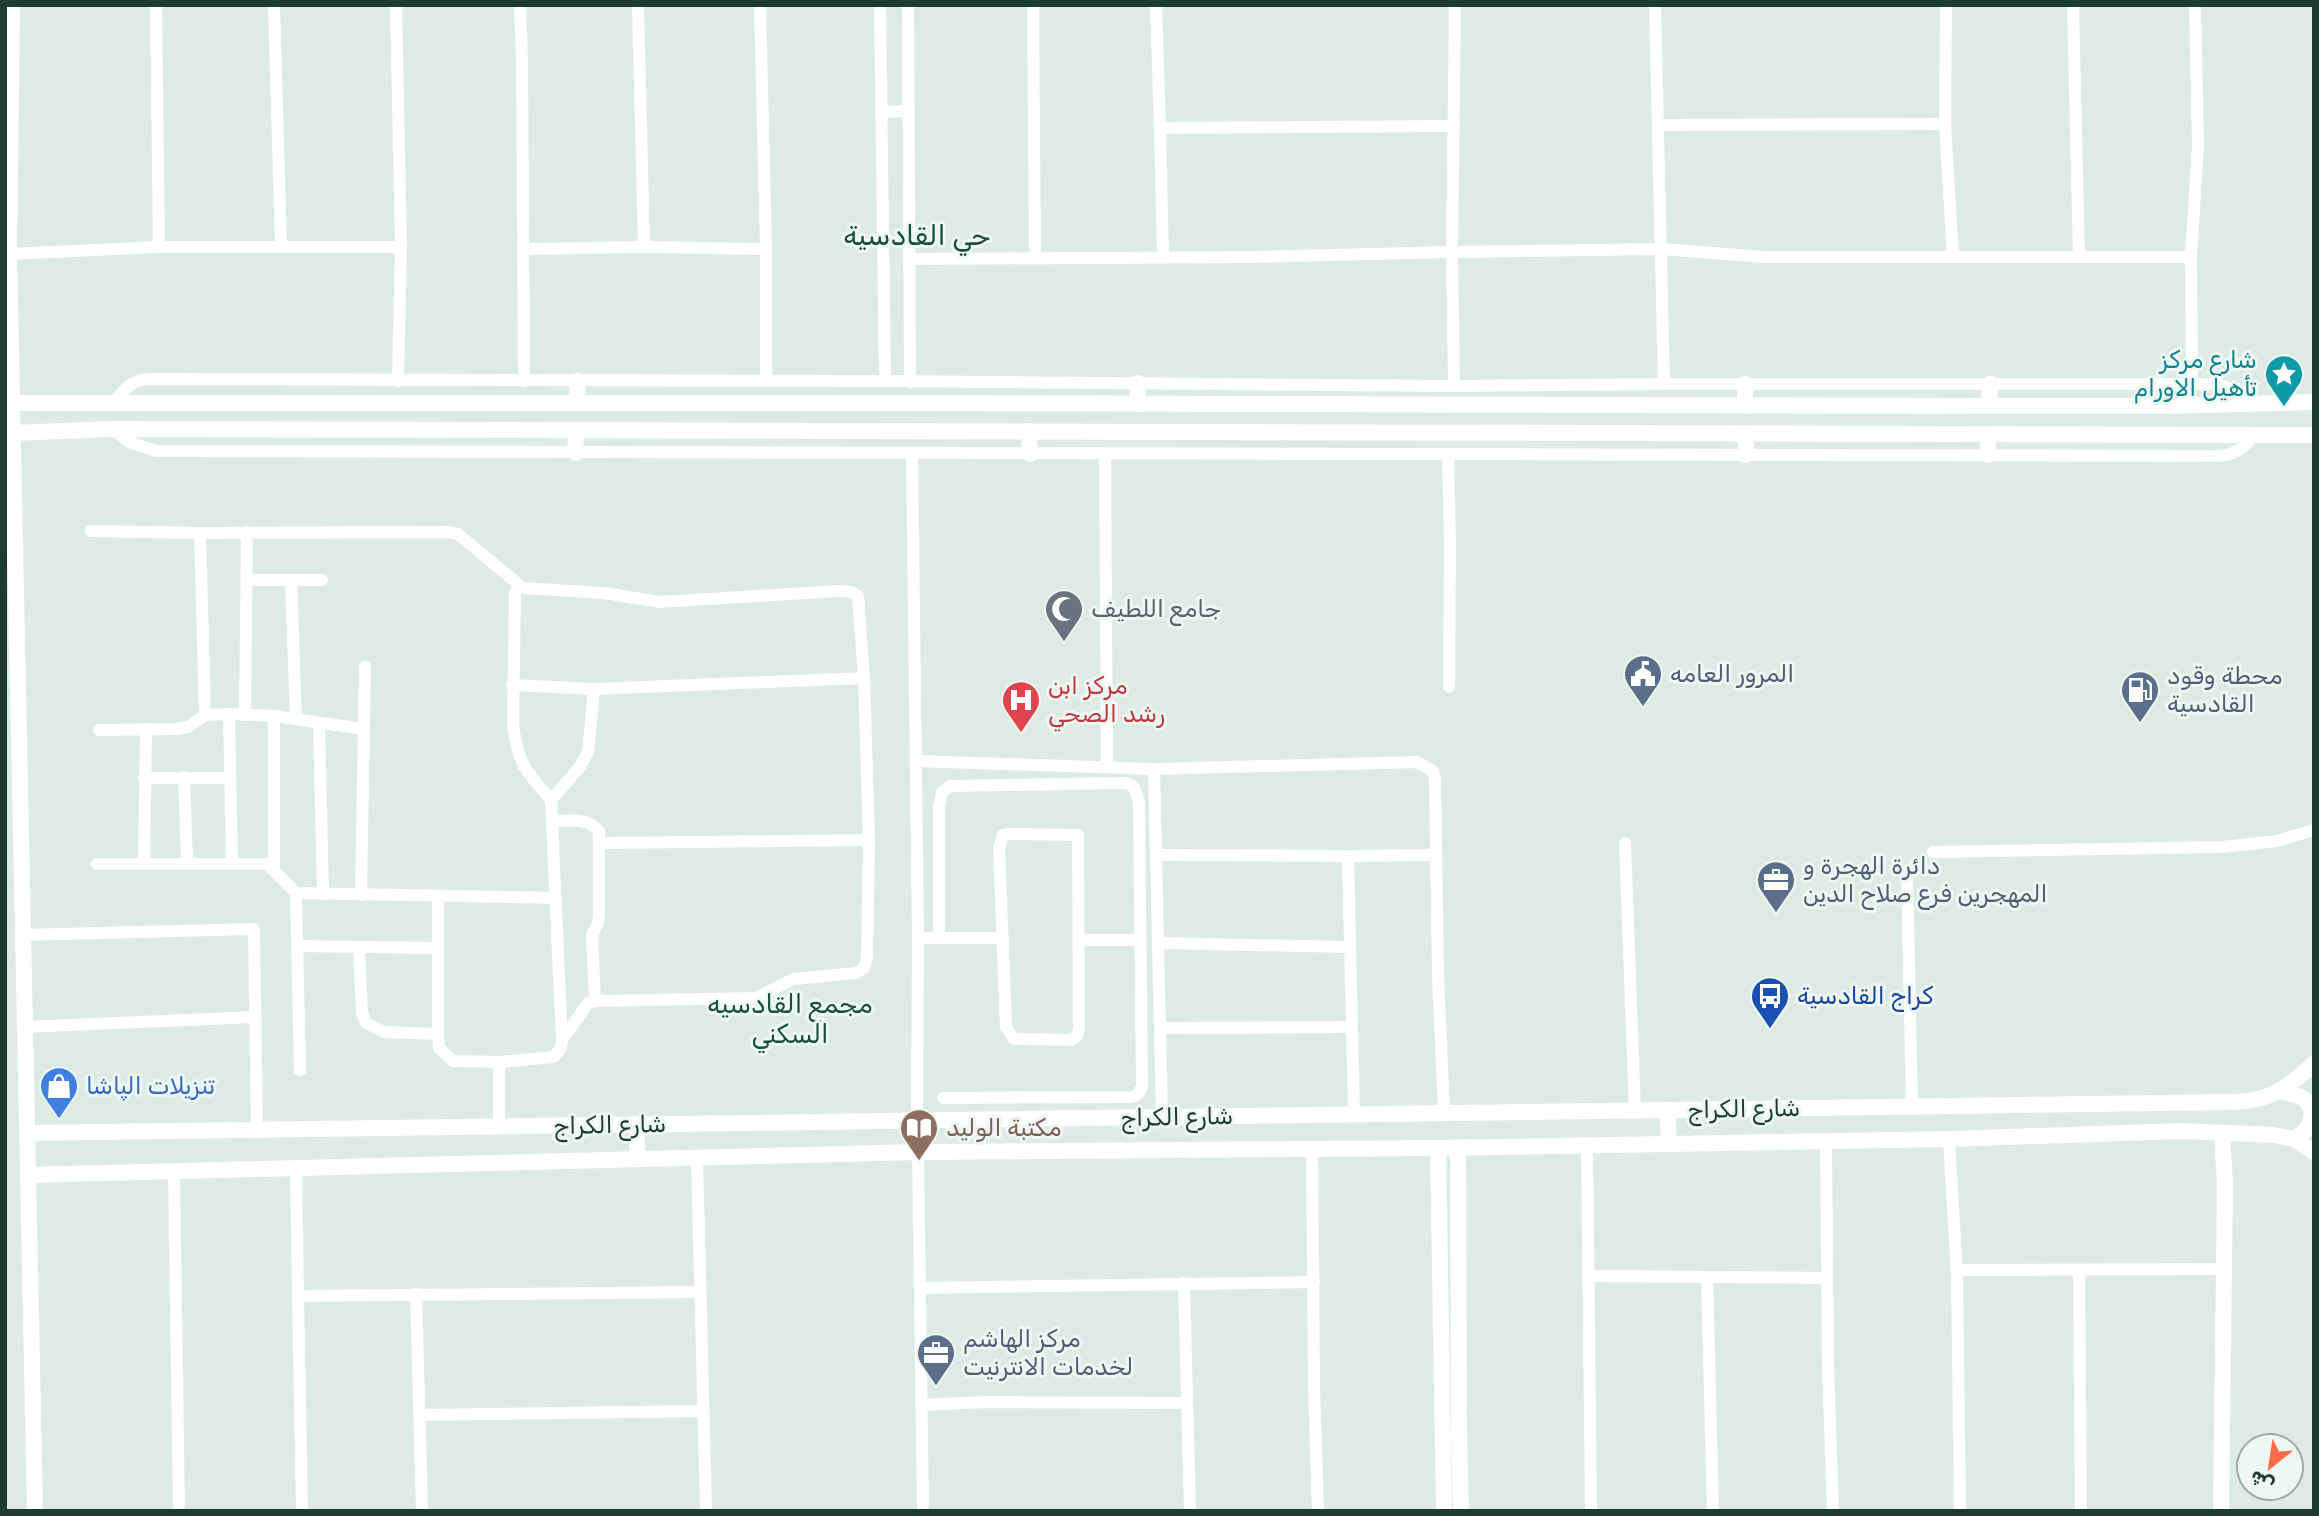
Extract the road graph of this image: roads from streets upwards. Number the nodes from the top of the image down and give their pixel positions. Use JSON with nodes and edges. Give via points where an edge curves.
{"nodes":[{"id":1,"x":12,"y":5,"type":"edge"},
{"id":2,"x":156,"y":5,"type":"edge"},
{"id":3,"x":274,"y":5,"type":"edge"},
{"id":4,"x":396,"y":5,"type":"edge"},
{"id":5,"x":520,"y":5,"type":"edge"},
{"id":6,"x":638,"y":5,"type":"edge"},
{"id":7,"x":760,"y":5,"type":"edge"},
{"id":8,"x":880,"y":5,"type":"edge"},
{"id":9,"x":908,"y":5,"type":"edge"},
{"id":10,"x":1034,"y":5,"type":"edge"},
{"id":11,"x":1156,"y":5,"type":"edge"},
{"id":12,"x":1455,"y":5,"type":"edge"},
{"id":13,"x":1655,"y":5,"type":"edge"},
{"id":14,"x":1947,"y":5,"type":"edge"},
{"id":15,"x":2073,"y":5,"type":"edge"},
{"id":16,"x":2195,"y":5,"type":"edge"},
{"id":17,"x":909,"y":111,"type":"junction"},
{"id":18,"x":881,"y":112,"type":"junction"},
{"id":19,"x":1945,"y":124,"type":"junction"},
{"id":20,"x":1658,"y":125,"type":"junction"},
{"id":21,"x":1454,"y":126,"type":"junction"},
{"id":22,"x":1160,"y":128,"type":"junction"},
{"id":23,"x":281,"y":246,"type":"junction"},
{"id":24,"x":159,"y":247,"type":"junction"},
{"id":25,"x":401,"y":247,"type":"junction"},
{"id":26,"x":644,"y":247,"type":"junction"},
{"id":27,"x":524,"y":249,"type":"junction"},
{"id":28,"x":766,"y":249,"type":"junction"},
{"id":29,"x":1662,"y":249,"type":"junction"},
{"id":30,"x":1452,"y":252,"type":"junction"},
{"id":31,"x":9,"y":254,"type":"junction"},
{"id":32,"x":1035,"y":257,"type":"junction"},
{"id":33,"x":1163,"y":257,"type":"junction"},
{"id":34,"x":1953,"y":257,"type":"junction"},
{"id":35,"x":2079,"y":257,"type":"junction"},
{"id":36,"x":2191,"y":257,"type":"junction"},
{"id":37,"x":910,"y":259,"type":"junction"},
{"id":38,"x":398,"y":381,"type":"junction"},
{"id":39,"x":524,"y":381,"type":"junction"},
{"id":40,"x":577,"y":381,"type":"junction"},
{"id":41,"x":766,"y":381,"type":"junction"},
{"id":42,"x":885,"y":381,"type":"junction"},
{"id":43,"x":910,"y":382,"type":"junction"},
{"id":44,"x":1138,"y":383,"type":"junction"},
{"id":45,"x":1664,"y":383,"type":"junction"},
{"id":46,"x":1745,"y":384,"type":"junction"},
{"id":47,"x":1990,"y":384,"type":"junction"},
{"id":48,"x":2192,"y":384,"type":"junction"},
{"id":49,"x":1454,"y":386,"type":"junction"},
{"id":50,"x":578,"y":402,"type":"junction"},
{"id":51,"x":2314,"y":402,"type":"edge"},
{"id":52,"x":12,"y":403,"type":"junction"},
{"id":53,"x":819,"y":403,"type":"junction"},
{"id":54,"x":113,"y":404,"type":"junction"},
{"id":55,"x":237,"y":404,"type":"junction"},
{"id":56,"x":1138,"y":404,"type":"junction"},
{"id":57,"x":2248,"y":404,"type":"junction"},
{"id":58,"x":1522,"y":405,"type":"junction"},
{"id":59,"x":1745,"y":406,"type":"junction"},
{"id":60,"x":1989,"y":406,"type":"junction"},
{"id":61,"x":2170,"y":406,"type":"junction"},
{"id":62,"x":113,"y":429,"type":"junction"},
{"id":63,"x":236,"y":429,"type":"junction"},
{"id":64,"x":575,"y":430,"type":"junction"},
{"id":65,"x":820,"y":431,"type":"junction"},
{"id":66,"x":1029,"y":431,"type":"junction"},
{"id":67,"x":1522,"y":432,"type":"junction"},
{"id":68,"x":13,"y":433,"type":"junction"},
{"id":69,"x":1745,"y":433,"type":"junction"},
{"id":70,"x":1988,"y":434,"type":"junction"},
{"id":71,"x":2171,"y":435,"type":"junction"},
{"id":72,"x":2253,"y":435,"type":"junction"},
{"id":73,"x":2314,"y":435,"type":"edge"},
{"id":74,"x":576,"y":453,"type":"junction"},
{"id":75,"x":912,"y":454,"type":"junction"},
{"id":76,"x":1030,"y":454,"type":"junction"},
{"id":77,"x":1105,"y":454,"type":"junction"},
{"id":78,"x":1448,"y":455,"type":"junction"},
{"id":79,"x":1746,"y":455,"type":"junction"},
{"id":80,"x":1988,"y":455,"type":"junction"},
{"id":81,"x":91,"y":531,"type":"dead end"},
{"id":82,"x":247,"y":532,"type":"junction"},
{"id":83,"x":200,"y":533,"type":"junction"},
{"id":84,"x":247,"y":580,"type":"junction"},
{"id":85,"x":291,"y":580,"type":"junction"},
{"id":86,"x":322,"y":580,"type":"dead end"},
{"id":87,"x":523,"y":588,"type":"junction"},
{"id":88,"x":365,"y":667,"type":"dead end"},
{"id":89,"x":864,"y":678,"type":"junction"},
{"id":90,"x":512,"y":685,"type":"junction"},
{"id":91,"x":1449,"y":687,"type":"dead end"},
{"id":92,"x":594,"y":689,"type":"junction"},
{"id":93,"x":229,"y":714,"type":"junction"},
{"id":94,"x":205,"y":715,"type":"junction"},
{"id":95,"x":245,"y":715,"type":"junction"},
{"id":96,"x":274,"y":716,"type":"junction"},
{"id":97,"x":296,"y":719,"type":"junction"},
{"id":98,"x":319,"y":723,"type":"junction"},
{"id":99,"x":146,"y":729,"type":"junction"},
{"id":100,"x":364,"y":729,"type":"junction"},
{"id":101,"x":99,"y":730,"type":"dead end"},
{"id":102,"x":916,"y":761,"type":"junction"},
{"id":103,"x":1107,"y":767,"type":"junction"},
{"id":104,"x":1154,"y":769,"type":"junction"},
{"id":105,"x":184,"y":777,"type":"junction"},
{"id":106,"x":144,"y":778,"type":"junction"},
{"id":107,"x":230,"y":778,"type":"junction"},
{"id":108,"x":551,"y":800,"type":"junction"},
{"id":109,"x":552,"y":821,"type":"junction"},
{"id":110,"x":2314,"y":830,"type":"edge"},
{"id":111,"x":869,"y":840,"type":"junction"},
{"id":112,"x":599,"y":843,"type":"junction"},
{"id":113,"x":1625,"y":843,"type":"dead end"},
{"id":114,"x":13,"y":844,"type":"edge"},
{"id":115,"x":1933,"y":852,"type":"dead end"},
{"id":116,"x":1156,"y":855,"type":"junction"},
{"id":117,"x":1435,"y":855,"type":"junction"},
{"id":118,"x":1348,"y":856,"type":"junction"},
{"id":119,"x":187,"y":863,"type":"junction"},
{"id":120,"x":232,"y":863,"type":"junction"},
{"id":121,"x":97,"y":864,"type":"dead end"},
{"id":122,"x":144,"y":864,"type":"junction"},
{"id":123,"x":274,"y":870,"type":"junction"},
{"id":124,"x":1907,"y":871,"type":"dead end"},
{"id":125,"x":296,"y":893,"type":"junction"},
{"id":126,"x":323,"y":894,"type":"junction"},
{"id":127,"x":361,"y":895,"type":"junction"},
{"id":128,"x":438,"y":897,"type":"junction"},
{"id":129,"x":556,"y":898,"type":"junction"},
{"id":130,"x":23,"y":935,"type":"junction"},
{"id":131,"x":918,"y":938,"type":"junction"},
{"id":132,"x":939,"y":938,"type":"junction"},
{"id":133,"x":1002,"y":938,"type":"junction"},
{"id":134,"x":1079,"y":940,"type":"junction"},
{"id":135,"x":1140,"y":940,"type":"junction"},
{"id":136,"x":1158,"y":943,"type":"junction"},
{"id":137,"x":297,"y":946,"type":"junction"},
{"id":138,"x":359,"y":947,"type":"junction"},
{"id":139,"x":1349,"y":947,"type":"junction"},
{"id":140,"x":438,"y":948,"type":"junction"},
{"id":141,"x":595,"y":1001,"type":"junction"},
{"id":142,"x":256,"y":1017,"type":"junction"},
{"id":143,"x":25,"y":1027,"type":"junction"},
{"id":144,"x":1352,"y":1027,"type":"junction"},
{"id":145,"x":1160,"y":1028,"type":"junction"},
{"id":146,"x":438,"y":1034,"type":"junction"},
{"id":147,"x":562,"y":1040,"type":"junction"},
{"id":148,"x":499,"y":1062,"type":"junction"},
{"id":149,"x":2314,"y":1063,"type":"edge"},
{"id":150,"x":300,"y":1070,"type":"dead end"},
{"id":151,"x":2282,"y":1092,"type":"junction"},
{"id":152,"x":943,"y":1098,"type":"dead end"},
{"id":153,"x":1912,"y":1107,"type":"junction"},
{"id":154,"x":1667,"y":1110,"type":"junction"},
{"id":155,"x":1635,"y":1111,"type":"junction"},
{"id":156,"x":1444,"y":1112,"type":"junction"},
{"id":157,"x":1354,"y":1114,"type":"junction"},
{"id":158,"x":1162,"y":1117,"type":"junction"},
{"id":159,"x":916,"y":1119,"type":"junction"},
{"id":160,"x":636,"y":1124,"type":"junction"},
{"id":161,"x":499,"y":1126,"type":"junction"},
{"id":162,"x":257,"y":1130,"type":"junction"},
{"id":163,"x":27,"y":1133,"type":"junction"},
{"id":164,"x":2222,"y":1133,"type":"junction"},
{"id":165,"x":1949,"y":1139,"type":"junction"},
{"id":166,"x":2294,"y":1139,"type":"junction"},
{"id":167,"x":1826,"y":1141,"type":"junction"},
{"id":168,"x":1669,"y":1143,"type":"junction"},
{"id":169,"x":1587,"y":1145,"type":"junction"},
{"id":170,"x":1458,"y":1147,"type":"junction"},
{"id":171,"x":1312,"y":1148,"type":"junction"},
{"id":172,"x":1438,"y":1148,"type":"junction"},
{"id":173,"x":918,"y":1152,"type":"junction"},
{"id":174,"x":2314,"y":1152,"type":"edge"},
{"id":175,"x":697,"y":1157,"type":"junction"},
{"id":176,"x":638,"y":1159,"type":"junction"},
{"id":177,"x":296,"y":1168,"type":"junction"},
{"id":178,"x":174,"y":1171,"type":"junction"},
{"id":179,"x":28,"y":1175,"type":"junction"},
{"id":180,"x":2222,"y":1269,"type":"junction"},
{"id":181,"x":1957,"y":1270,"type":"junction"},
{"id":182,"x":2079,"y":1270,"type":"junction"},
{"id":183,"x":1589,"y":1276,"type":"junction"},
{"id":184,"x":1707,"y":1277,"type":"junction"},
{"id":185,"x":1827,"y":1278,"type":"junction"},
{"id":186,"x":1314,"y":1282,"type":"junction"},
{"id":187,"x":1184,"y":1283,"type":"junction"},
{"id":188,"x":920,"y":1288,"type":"junction"},
{"id":189,"x":700,"y":1292,"type":"junction"},
{"id":190,"x":416,"y":1294,"type":"junction"},
{"id":191,"x":298,"y":1296,"type":"junction"},
{"id":192,"x":1187,"y":1403,"type":"junction"},
{"id":193,"x":921,"y":1405,"type":"junction"},
{"id":194,"x":703,"y":1411,"type":"junction"},
{"id":195,"x":419,"y":1415,"type":"junction"},
{"id":196,"x":1451,"y":1436,"type":"junction"},
{"id":197,"x":35,"y":1511,"type":"edge"},
{"id":198,"x":179,"y":1511,"type":"edge"},
{"id":199,"x":302,"y":1511,"type":"edge"},
{"id":200,"x":422,"y":1511,"type":"edge"},
{"id":201,"x":706,"y":1511,"type":"edge"},
{"id":202,"x":923,"y":1511,"type":"edge"},
{"id":203,"x":1190,"y":1511,"type":"edge"},
{"id":204,"x":1318,"y":1511,"type":"edge"},
{"id":205,"x":1444,"y":1511,"type":"edge"},
{"id":206,"x":1461,"y":1511,"type":"edge"},
{"id":207,"x":1591,"y":1511,"type":"edge"},
{"id":208,"x":1713,"y":1511,"type":"edge"},
{"id":209,"x":1833,"y":1511,"type":"edge"},
{"id":210,"x":1960,"y":1511,"type":"edge"},
{"id":211,"x":2081,"y":1511,"type":"edge"},
{"id":212,"x":2221,"y":1511,"type":"edge"}],
"edges":[{"from":1,"to":31,"type":"street"},
{"from":2,"to":24,"type":"street"},
{"from":3,"to":23,"type":"street"},
{"from":4,"to":25,"type":"street"},
{"from":5,"to":27,"type":"street"},
{"from":6,"to":26,"type":"street"},
{"from":7,"to":28,"type":"street"},
{"from":8,"to":18,"type":"street"},
{"from":9,"to":17,"type":"street"},
{"from":10,"to":32,"type":"street"},
{"from":11,"to":22,"type":"street"},
{"from":12,"to":21,"type":"street"},
{"from":13,"to":20,"type":"street"},
{"from":14,"to":19,"type":"street"},
{"from":15,"to":35,"type":"street"},
{"from":16,"to":36,"type":"street","via":[[2198,145]]},
{"from":17,"to":18,"type":"street"},
{"from":17,"to":37,"type":"street"},
{"from":18,"to":42,"type":"street"},
{"from":19,"to":20,"type":"street"},
{"from":19,"to":34,"type":"street"},
{"from":20,"to":29,"type":"street"},
{"from":21,"to":22,"type":"street"},
{"from":21,"to":30,"type":"street"},
{"from":22,"to":33,"type":"street"},
{"from":23,"to":24,"type":"street"},
{"from":23,"to":25,"type":"street"},
{"from":24,"to":31,"type":"street"},
{"from":25,"to":38,"type":"street"},
{"from":26,"to":27,"type":"street"},
{"from":26,"to":28,"type":"street"},
{"from":27,"to":39,"type":"street"},
{"from":28,"to":41,"type":"street"},
{"from":29,"to":30,"type":"street"},
{"from":29,"to":34,"type":"street","via":[[1763,257]]},
{"from":29,"to":45,"type":"street"},
{"from":30,"to":33,"type":"street"},
{"from":30,"to":49,"type":"street"},
{"from":31,"to":52,"type":"street"},
{"from":32,"to":33,"type":"street"},
{"from":32,"to":37,"type":"street"},
{"from":34,"to":35,"type":"street"},
{"from":35,"to":36,"type":"street"},
{"from":36,"to":48,"type":"street"},
{"from":37,"to":43,"type":"street"},
{"from":38,"to":39,"type":"street"},
{"from":38,"to":54,"type":"street","via":[[141,380],[127,386]]},
{"from":39,"to":40,"type":"street"},
{"from":40,"to":41,"type":"street"},
{"from":40,"to":50,"type":"street"},
{"from":41,"to":42,"type":"street"},
{"from":42,"to":43,"type":"street"},
{"from":43,"to":44,"type":"street"},
{"from":44,"to":49,"type":"street"},
{"from":44,"to":56,"type":"street"},
{"from":45,"to":46,"type":"street"},
{"from":45,"to":49,"type":"street"},
{"from":46,"to":47,"type":"street"},
{"from":46,"to":59,"type":"street"},
{"from":47,"to":48,"type":"street"},
{"from":47,"to":60,"type":"street"},
{"from":48,"to":57,"type":"street","via":[[2227,386]]},
{"from":50,"to":53,"type":"street"},
{"from":50,"to":55,"type":"street"},
{"from":51,"to":57,"type":"street"},
{"from":52,"to":54,"type":"street"},
{"from":52,"to":68,"type":"street"},
{"from":53,"to":56,"type":"street"},
{"from":53,"to":65,"type":"street"},
{"from":54,"to":55,"type":"street"},
{"from":55,"to":63,"type":"street"},
{"from":56,"to":58,"type":"street"},
{"from":57,"to":61,"type":"street"},
{"from":58,"to":59,"type":"street"},
{"from":58,"to":67,"type":"street"},
{"from":59,"to":60,"type":"street"},
{"from":60,"to":61,"type":"street"},
{"from":61,"to":71,"type":"street"},
{"from":62,"to":63,"type":"street"},
{"from":62,"to":68,"type":"street"},
{"from":62,"to":74,"type":"street","via":[[129,442],[156,451]]},
{"from":63,"to":64,"type":"street"},
{"from":64,"to":65,"type":"street"},
{"from":64,"to":74,"type":"street"},
{"from":65,"to":66,"type":"street"},
{"from":66,"to":67,"type":"street"},
{"from":66,"to":76,"type":"street"},
{"from":67,"to":69,"type":"street"},
{"from":68,"to":114,"type":"street"},
{"from":69,"to":70,"type":"street"},
{"from":69,"to":79,"type":"street"},
{"from":70,"to":71,"type":"street"},
{"from":70,"to":80,"type":"street"},
{"from":71,"to":72,"type":"street"},
{"from":72,"to":73,"type":"street"},
{"from":72,"to":80,"type":"street","via":[[2239,452],[2229,456]]},
{"from":74,"to":75,"type":"street"},
{"from":75,"to":76,"type":"street"},
{"from":75,"to":102,"type":"street"},
{"from":76,"to":77,"type":"street"},
{"from":77,"to":78,"type":"street"},
{"from":77,"to":103,"type":"street"},
{"from":78,"to":79,"type":"street"},
{"from":78,"to":91,"type":"street"},
{"from":79,"to":80,"type":"street"},
{"from":81,"to":83,"type":"street"},
{"from":82,"to":83,"type":"street"},
{"from":82,"to":84,"type":"street"},
{"from":82,"to":87,"type":"street","via":[[458,534]]},
{"from":83,"to":94,"type":"street"},
{"from":84,"to":85,"type":"street"},
{"from":84,"to":95,"type":"street"},
{"from":85,"to":86,"type":"street"},
{"from":85,"to":97,"type":"street"},
{"from":87,"to":89,"type":"street","via":[[660,602],[851,592],[858,596]]},
{"from":87,"to":90,"type":"street","via":[[515,592]]},
{"from":88,"to":100,"type":"street"},
{"from":89,"to":92,"type":"street"},
{"from":89,"to":111,"type":"street"},
{"from":90,"to":92,"type":"street"},
{"from":90,"to":108,"type":"street","via":[[516,746],[524,768]]},
{"from":92,"to":108,"type":"street","via":[[588,752]]},
{"from":93,"to":94,"type":"street"},
{"from":93,"to":95,"type":"street"},
{"from":93,"to":107,"type":"street"},
{"from":94,"to":99,"type":"street","via":[[188,727]]},
{"from":95,"to":96,"type":"street"},
{"from":96,"to":97,"type":"street"},
{"from":96,"to":123,"type":"street"},
{"from":97,"to":98,"type":"street"},
{"from":98,"to":100,"type":"street"},
{"from":98,"to":126,"type":"street"},
{"from":99,"to":101,"type":"street"},
{"from":99,"to":106,"type":"street"},
{"from":100,"to":127,"type":"street"},
{"from":102,"to":103,"type":"street"},
{"from":102,"to":131,"type":"street"},
{"from":103,"to":104,"type":"street"},
{"from":104,"to":116,"type":"street"},
{"from":104,"to":117,"type":"street","via":[[1417,762],[1433,771]]},
{"from":105,"to":106,"type":"street"},
{"from":105,"to":107,"type":"street"},
{"from":105,"to":119,"type":"street"},
{"from":106,"to":122,"type":"street"},
{"from":107,"to":120,"type":"street"},
{"from":108,"to":109,"type":"street"},
{"from":109,"to":112,"type":"street","via":[[585,821],[598,831]]},
{"from":109,"to":129,"type":"street"},
{"from":110,"to":115,"type":"street","via":[[2277,841],[2222,848]]},
{"from":111,"to":112,"type":"street"},
{"from":111,"to":141,"type":"street","via":[[867,958],[856,973],[793,979],[756,998]]},
{"from":112,"to":141,"type":"street","via":[[599,915],[592,935]]},
{"from":113,"to":155,"type":"street"},
{"from":114,"to":130,"type":"street"},
{"from":116,"to":118,"type":"street"},
{"from":116,"to":136,"type":"street"},
{"from":117,"to":118,"type":"street"},
{"from":117,"to":156,"type":"street"},
{"from":118,"to":139,"type":"street"},
{"from":119,"to":120,"type":"street"},
{"from":119,"to":122,"type":"street"},
{"from":120,"to":123,"type":"street","via":[[260,862]]},
{"from":121,"to":122,"type":"street"},
{"from":123,"to":125,"type":"street"},
{"from":124,"to":153,"type":"street"},
{"from":125,"to":126,"type":"street"},
{"from":125,"to":137,"type":"street"},
{"from":126,"to":127,"type":"street"},
{"from":127,"to":128,"type":"street"},
{"from":128,"to":129,"type":"street"},
{"from":128,"to":140,"type":"street"},
{"from":129,"to":147,"type":"street"},
{"from":130,"to":142,"type":"street","via":[[254,929]]},
{"from":130,"to":143,"type":"street"},
{"from":131,"to":132,"type":"street"},
{"from":131,"to":159,"type":"street"},
{"from":132,"to":133,"type":"street"},
{"from":132,"to":135,"type":"street","via":[[939,797],[950,786],[1126,783],[1135,787],[1139,802]]},
{"from":133,"to":134,"type":"street","via":[[1006,1027],[1014,1039],[1025,1041],[1072,1040],[1077,1036]]},
{"from":133,"to":134,"type":"street","via":[[999,848],[1003,835],[1078,835]]},
{"from":134,"to":135,"type":"street"},
{"from":135,"to":152,"type":"street","via":[[1142,1087],[1138,1094]]},
{"from":136,"to":139,"type":"street"},
{"from":136,"to":145,"type":"street"},
{"from":137,"to":138,"type":"street"},
{"from":137,"to":150,"type":"street"},
{"from":138,"to":140,"type":"street"},
{"from":138,"to":146,"type":"street","via":[[366,1023],[384,1032]]},
{"from":139,"to":144,"type":"street"},
{"from":140,"to":146,"type":"street"},
{"from":141,"to":147,"type":"street","via":[[588,1003]]},
{"from":142,"to":143,"type":"street"},
{"from":142,"to":162,"type":"street"},
{"from":143,"to":163,"type":"street"},
{"from":144,"to":145,"type":"street"},
{"from":144,"to":157,"type":"street"},
{"from":145,"to":158,"type":"street"},
{"from":146,"to":148,"type":"street","via":[[439,1048],[453,1061]]},
{"from":147,"to":148,"type":"street","via":[[554,1057]]},
{"from":148,"to":161,"type":"street"},
{"from":149,"to":151,"type":"street","name":"شارع الكراج"},
{"from":151,"to":153,"type":"street","name":"شارع الكراج","via":[[2234,1102]]},
{"from":151,"to":166,"type":"street","via":[[2305,1100],[2312,1110],[2311,1124]]},
{"from":153,"to":154,"type":"street","name":"شارع الكراج"},
{"from":154,"to":155,"type":"street","name":"شارع الكراج"},
{"from":154,"to":168,"type":"street"},
{"from":155,"to":156,"type":"street","name":"شارع الكراج"},
{"from":156,"to":157,"type":"street","name":"شارع الكراج"},
{"from":157,"to":158,"type":"street","name":"شارع الكراج"},
{"from":158,"to":159,"type":"street","name":"شارع الكراج"},
{"from":159,"to":160,"type":"street","name":"شارع الكراج"},
{"from":160,"to":161,"type":"street","name":"شارع الكراج"},
{"from":160,"to":176,"type":"street"},
{"from":161,"to":162,"type":"street","name":"شارع الكراج"},
{"from":162,"to":163,"type":"street","name":"شارع الكراج"},
{"from":163,"to":179,"type":"street"},
{"from":164,"to":165,"type":"street"},
{"from":164,"to":166,"type":"street"},
{"from":164,"to":180,"type":"street"},
{"from":165,"to":167,"type":"street"},
{"from":165,"to":181,"type":"street"},
{"from":166,"to":174,"type":"street"},
{"from":167,"to":168,"type":"street"},
{"from":167,"to":185,"type":"street"},
{"from":168,"to":169,"type":"street"},
{"from":169,"to":170,"type":"street"},
{"from":169,"to":183,"type":"street"},
{"from":170,"to":172,"type":"street"},
{"from":170,"to":196,"type":"street"},
{"from":171,"to":172,"type":"street"},
{"from":171,"to":173,"type":"street"},
{"from":171,"to":186,"type":"street"},
{"from":172,"to":196,"type":"street"},
{"from":173,"to":175,"type":"street"},
{"from":173,"to":188,"type":"street"},
{"from":175,"to":176,"type":"street"},
{"from":175,"to":189,"type":"street"},
{"from":176,"to":177,"type":"street"},
{"from":177,"to":178,"type":"street"},
{"from":177,"to":191,"type":"street"},
{"from":178,"to":179,"type":"street"},
{"from":178,"to":198,"type":"street"},
{"from":179,"to":197,"type":"street"},
{"from":180,"to":182,"type":"street"},
{"from":180,"to":212,"type":"street"},
{"from":181,"to":182,"type":"street"},
{"from":181,"to":210,"type":"street"},
{"from":182,"to":211,"type":"street"},
{"from":183,"to":184,"type":"street"},
{"from":183,"to":207,"type":"street"},
{"from":184,"to":185,"type":"street"},
{"from":184,"to":208,"type":"street"},
{"from":185,"to":209,"type":"street"},
{"from":186,"to":187,"type":"street"},
{"from":186,"to":204,"type":"street"},
{"from":187,"to":188,"type":"street"},
{"from":187,"to":192,"type":"street"},
{"from":188,"to":193,"type":"street"},
{"from":189,"to":190,"type":"street"},
{"from":189,"to":194,"type":"street"},
{"from":190,"to":191,"type":"street"},
{"from":190,"to":195,"type":"street"},
{"from":191,"to":199,"type":"street"},
{"from":192,"to":193,"type":"street"},
{"from":192,"to":203,"type":"street"},
{"from":193,"to":202,"type":"street"},
{"from":194,"to":195,"type":"street"},
{"from":194,"to":201,"type":"street"},
{"from":195,"to":200,"type":"street"},
{"from":196,"to":205,"type":"street"},
{"from":196,"to":206,"type":"street"}]}
